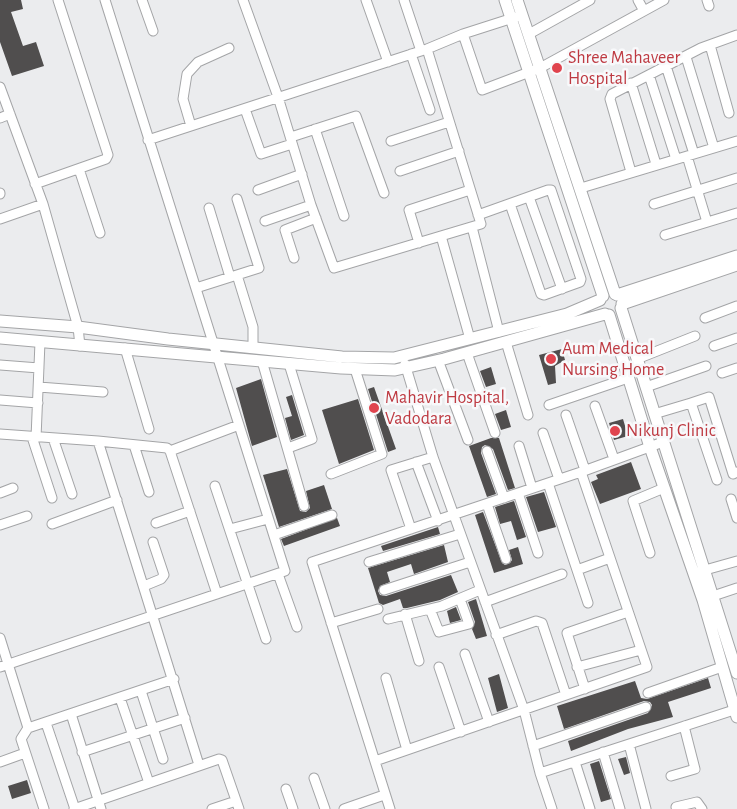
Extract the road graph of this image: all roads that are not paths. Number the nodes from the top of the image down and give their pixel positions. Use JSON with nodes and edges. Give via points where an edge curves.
{"nodes":[{"id":1,"x":58,"y":0,"type":"edge"},
{"id":2,"x":105,"y":0,"type":"edge"},
{"id":3,"x":142,"y":0,"type":"edge"},
{"id":4,"x":243,"y":0,"type":"edge"},
{"id":5,"x":366,"y":0,"type":"edge"},
{"id":6,"x":404,"y":0,"type":"edge"},
{"id":7,"x":505,"y":0,"type":"edge"},
{"id":8,"x":517,"y":0,"type":"edge"},
{"id":9,"x":590,"y":0,"type":"edge"},
{"id":10,"x":638,"y":0,"type":"edge"},
{"id":11,"x":664,"y":0,"type":"edge"},
{"id":12,"x":644,"y":11,"type":"junction"},
{"id":13,"x":517,"y":17,"type":"junction"},
{"id":14,"x":153,"y":31,"type":"dead end"},
{"id":15,"x":463,"y":34,"type":"junction"},
{"id":16,"x":529,"y":34,"type":"junction"},
{"id":17,"x":737,"y":35,"type":"edge"},
{"id":18,"x":710,"y":45,"type":"junction"},
{"id":19,"x":229,"y":48,"type":"dead end"},
{"id":20,"x":424,"y":50,"type":"junction"},
{"id":21,"x":411,"y":54,"type":"junction"},
{"id":22,"x":686,"y":57,"type":"junction"},
{"id":23,"x":388,"y":62,"type":"junction"},
{"id":24,"x":666,"y":66,"type":"junction"},
{"id":25,"x":535,"y":70,"type":"junction"},
{"id":26,"x":649,"y":75,"type":"junction"},
{"id":27,"x":631,"y":83,"type":"junction"},
{"id":28,"x":0,"y":87,"type":"edge"},
{"id":29,"x":278,"y":97,"type":"junction"},
{"id":30,"x":245,"y":109,"type":"junction"},
{"id":31,"x":430,"y":110,"type":"dead end"},
{"id":32,"x":729,"y":113,"type":"dead end"},
{"id":33,"x":10,"y":114,"type":"junction"},
{"id":34,"x":0,"y":118,"type":"edge"},
{"id":35,"x":449,"y":122,"type":"junction"},
{"id":36,"x":191,"y":126,"type":"junction"},
{"id":37,"x":315,"y":129,"type":"junction"},
{"id":38,"x":148,"y":140,"type":"junction"},
{"id":39,"x":292,"y":140,"type":"junction"},
{"id":40,"x":390,"y":141,"type":"dead end"},
{"id":41,"x":737,"y":141,"type":"edge"},
{"id":42,"x":714,"y":148,"type":"junction"},
{"id":43,"x":458,"y":152,"type":"junction"},
{"id":44,"x":691,"y":155,"type":"junction"},
{"id":45,"x":676,"y":159,"type":"junction"},
{"id":46,"x":656,"y":164,"type":"junction"},
{"id":47,"x":79,"y":168,"type":"junction"},
{"id":48,"x":400,"y":171,"type":"dead end"},
{"id":49,"x":630,"y":172,"type":"junction"},
{"id":50,"x":302,"y":174,"type":"junction"},
{"id":51,"x":737,"y":178,"type":"edge"},
{"id":52,"x":35,"y":184,"type":"junction"},
{"id":53,"x":581,"y":188,"type":"junction"},
{"id":54,"x":258,"y":190,"type":"dead end"},
{"id":55,"x":470,"y":190,"type":"junction"},
{"id":56,"x":697,"y":190,"type":"junction"},
{"id":57,"x":384,"y":193,"type":"dead end"},
{"id":58,"x":529,"y":197,"type":"junction"},
{"id":59,"x":237,"y":198,"type":"dead end"},
{"id":60,"x":43,"y":204,"type":"junction"},
{"id":61,"x":510,"y":204,"type":"junction"},
{"id":62,"x":654,"y":204,"type":"dead end"},
{"id":63,"x":311,"y":205,"type":"junction"},
{"id":64,"x":209,"y":208,"type":"dead end"},
{"id":65,"x":737,"y":213,"type":"edge"},
{"id":66,"x":478,"y":215,"type":"junction"},
{"id":67,"x":344,"y":216,"type":"dead end"},
{"id":68,"x":316,"y":218,"type":"junction"},
{"id":69,"x":0,"y":219,"type":"edge"},
{"id":70,"x":265,"y":221,"type":"dead end"},
{"id":71,"x":707,"y":222,"type":"junction"},
{"id":72,"x":472,"y":227,"type":"junction"},
{"id":73,"x":100,"y":233,"type":"dead end"},
{"id":74,"x":665,"y":235,"type":"dead end"},
{"id":75,"x":442,"y":236,"type":"junction"},
{"id":76,"x":419,"y":243,"type":"junction"},
{"id":77,"x":737,"y":256,"type":"edge"},
{"id":78,"x":294,"y":258,"type":"dead end"},
{"id":79,"x":737,"y":266,"type":"edge"},
{"id":80,"x":233,"y":276,"type":"junction"},
{"id":81,"x":196,"y":288,"type":"junction"},
{"id":82,"x":562,"y":289,"type":"junction"},
{"id":83,"x":601,"y":298,"type":"junction"},
{"id":84,"x":619,"y":300,"type":"junction"},
{"id":85,"x":737,"y":306,"type":"edge"},
{"id":86,"x":607,"y":315,"type":"junction"},
{"id":87,"x":705,"y":318,"type":"dead end"},
{"id":88,"x":0,"y":321,"type":"edge"},
{"id":89,"x":78,"y":327,"type":"junction"},
{"id":90,"x":499,"y":332,"type":"junction"},
{"id":91,"x":695,"y":336,"type":"dead end"},
{"id":92,"x":0,"y":338,"type":"edge"},
{"id":93,"x":737,"y":338,"type":"edge"},
{"id":94,"x":470,"y":339,"type":"junction"},
{"id":95,"x":40,"y":342,"type":"junction"},
{"id":96,"x":506,"y":342,"type":"junction"},
{"id":97,"x":214,"y":343,"type":"junction"},
{"id":98,"x":80,"y":346,"type":"junction"},
{"id":99,"x":714,"y":346,"type":"dead end"},
{"id":100,"x":125,"y":348,"type":"junction"},
{"id":101,"x":253,"y":348,"type":"junction"},
{"id":102,"x":466,"y":353,"type":"junction"},
{"id":103,"x":217,"y":356,"type":"junction"},
{"id":104,"x":402,"y":356,"type":"junction"},
{"id":105,"x":637,"y":358,"type":"junction"},
{"id":106,"x":438,"y":360,"type":"junction"},
{"id":107,"x":262,"y":361,"type":"junction"},
{"id":108,"x":289,"y":364,"type":"junction"},
{"id":109,"x":0,"y":365,"type":"edge"},
{"id":110,"x":706,"y":366,"type":"dead end"},
{"id":111,"x":39,"y":368,"type":"junction"},
{"id":112,"x":406,"y":368,"type":"junction"},
{"id":113,"x":737,"y":368,"type":"edge"},
{"id":114,"x":355,"y":369,"type":"junction"},
{"id":115,"x":722,"y":373,"type":"dead end"},
{"id":116,"x":628,"y":378,"type":"junction"},
{"id":117,"x":39,"y":387,"type":"junction"},
{"id":118,"x":646,"y":387,"type":"junction"},
{"id":119,"x":103,"y":392,"type":"dead end"},
{"id":120,"x":0,"y":400,"type":"edge"},
{"id":121,"x":691,"y":402,"type":"junction"},
{"id":122,"x":38,"y":403,"type":"junction"},
{"id":123,"x":549,"y":405,"type":"dead end"},
{"id":124,"x":595,"y":406,"type":"dead end"},
{"id":125,"x":566,"y":414,"type":"dead end"},
{"id":126,"x":654,"y":414,"type":"junction"},
{"id":127,"x":528,"y":415,"type":"dead end"},
{"id":128,"x":239,"y":425,"type":"junction"},
{"id":129,"x":149,"y":429,"type":"dead end"},
{"id":130,"x":543,"y":432,"type":"dead end"},
{"id":131,"x":495,"y":433,"type":"dead end"},
{"id":132,"x":0,"y":434,"type":"edge"},
{"id":133,"x":34,"y":437,"type":"junction"},
{"id":134,"x":53,"y":438,"type":"junction"},
{"id":135,"x":468,"y":440,"type":"dead end"},
{"id":136,"x":98,"y":441,"type":"junction"},
{"id":137,"x":664,"y":442,"type":"junction"},
{"id":138,"x":134,"y":445,"type":"junction"},
{"id":139,"x":519,"y":446,"type":"dead end"},
{"id":140,"x":650,"y":447,"type":"junction"},
{"id":141,"x":288,"y":448,"type":"junction"},
{"id":142,"x":170,"y":451,"type":"junction"},
{"id":143,"x":488,"y":451,"type":"dead end"},
{"id":144,"x":433,"y":457,"type":"junction"},
{"id":145,"x":614,"y":459,"type":"junction"},
{"id":146,"x":416,"y":462,"type":"junction"},
{"id":147,"x":583,"y":471,"type":"junction"},
{"id":148,"x":737,"y":472,"type":"edge"},
{"id":149,"x":331,"y":474,"type":"dead end"},
{"id":150,"x":559,"y":479,"type":"junction"},
{"id":151,"x":717,"y":480,"type":"dead end"},
{"id":152,"x":548,"y":483,"type":"junction"},
{"id":153,"x":215,"y":486,"type":"dead end"},
{"id":154,"x":13,"y":488,"type":"dead end"},
{"id":155,"x":532,"y":488,"type":"junction"},
{"id":156,"x":664,"y":488,"type":"junction"},
{"id":157,"x":149,"y":492,"type":"dead end"},
{"id":158,"x":0,"y":493,"type":"edge"},
{"id":159,"x":518,"y":493,"type":"junction"},
{"id":160,"x":72,"y":494,"type":"dead end"},
{"id":161,"x":52,"y":498,"type":"dead end"},
{"id":162,"x":504,"y":498,"type":"junction"},
{"id":163,"x":731,"y":499,"type":"dead end"},
{"id":164,"x":117,"y":500,"type":"junction"},
{"id":165,"x":487,"y":504,"type":"junction"},
{"id":166,"x":304,"y":506,"type":"dead end"},
{"id":167,"x":190,"y":511,"type":"junction"},
{"id":168,"x":332,"y":515,"type":"dead end"},
{"id":169,"x":28,"y":516,"type":"dead end"},
{"id":170,"x":453,"y":516,"type":"junction"},
{"id":171,"x":737,"y":518,"type":"edge"},
{"id":172,"x":268,"y":519,"type":"junction"},
{"id":173,"x":438,"y":521,"type":"junction"},
{"id":174,"x":156,"y":523,"type":"dead end"},
{"id":175,"x":52,"y":524,"type":"dead end"},
{"id":176,"x":0,"y":525,"type":"edge"},
{"id":177,"x":230,"y":529,"type":"junction"},
{"id":178,"x":411,"y":530,"type":"junction"},
{"id":179,"x":460,"y":534,"type":"junction"},
{"id":180,"x":274,"y":535,"type":"junction"},
{"id":181,"x":153,"y":542,"type":"dead end"},
{"id":182,"x":538,"y":553,"type":"dead end"},
{"id":183,"x":650,"y":553,"type":"dead end"},
{"id":184,"x":610,"y":558,"type":"junction"},
{"id":185,"x":506,"y":559,"type":"dead end"},
{"id":186,"x":737,"y":561,"type":"edge"},
{"id":187,"x":369,"y":562,"type":"dead end"},
{"id":188,"x":470,"y":562,"type":"junction"},
{"id":189,"x":577,"y":570,"type":"junction"},
{"id":190,"x":705,"y":570,"type":"junction"},
{"id":191,"x":278,"y":574,"type":"junction"},
{"id":192,"x":562,"y":574,"type":"dead end"},
{"id":193,"x":693,"y":574,"type":"junction"},
{"id":194,"x":248,"y":585,"type":"junction"},
{"id":195,"x":144,"y":586,"type":"junction"},
{"id":196,"x":737,"y":588,"type":"edge"},
{"id":197,"x":384,"y":590,"type":"dead end"},
{"id":198,"x":480,"y":590,"type":"junction"},
{"id":199,"x":217,"y":594,"type":"junction"},
{"id":200,"x":713,"y":596,"type":"junction"},
{"id":201,"x":460,"y":599,"type":"junction"},
{"id":202,"x":484,"y":602,"type":"junction"},
{"id":203,"x":588,"y":604,"type":"dead end"},
{"id":204,"x":378,"y":609,"type":"dead end"},
{"id":205,"x":430,"y":609,"type":"junction"},
{"id":206,"x":628,"y":612,"type":"junction"},
{"id":207,"x":405,"y":614,"type":"junction"},
{"id":208,"x":153,"y":616,"type":"junction"},
{"id":209,"x":388,"y":619,"type":"dead end"},
{"id":210,"x":331,"y":623,"type":"junction"},
{"id":211,"x":296,"y":626,"type":"dead end"},
{"id":212,"x":496,"y":635,"type":"junction"},
{"id":213,"x":0,"y":638,"type":"edge"},
{"id":214,"x":266,"y":639,"type":"dead end"},
{"id":215,"x":732,"y":641,"type":"edge"},
{"id":216,"x":641,"y":650,"type":"junction"},
{"id":217,"x":466,"y":654,"type":"dead end"},
{"id":218,"x":419,"y":661,"type":"dead end"},
{"id":219,"x":4,"y":666,"type":"edge"},
{"id":220,"x":439,"y":667,"type":"dead end"},
{"id":221,"x":577,"y":667,"type":"junction"},
{"id":222,"x":722,"y":667,"type":"junction"},
{"id":223,"x":737,"y":674,"type":"edge"},
{"id":224,"x":386,"y":678,"type":"dead end"},
{"id":225,"x":174,"y":679,"type":"junction"},
{"id":226,"x":585,"y":689,"type":"junction"},
{"id":227,"x":140,"y":691,"type":"junction"},
{"id":228,"x":648,"y":693,"type":"dead end"},
{"id":229,"x":566,"y":696,"type":"junction"},
{"id":230,"x":120,"y":698,"type":"junction"},
{"id":231,"x":646,"y":707,"type":"dead end"},
{"id":232,"x":524,"y":710,"type":"junction"},
{"id":233,"x":736,"y":712,"type":"edge"},
{"id":234,"x":71,"y":714,"type":"junction"},
{"id":235,"x":185,"y":718,"type":"junction"},
{"id":236,"x":489,"y":722,"type":"junction"},
{"id":237,"x":46,"y":723,"type":"junction"},
{"id":238,"x":684,"y":726,"type":"junction"},
{"id":239,"x":28,"y":728,"type":"junction"},
{"id":240,"x":153,"y":728,"type":"junction"},
{"id":241,"x":461,"y":732,"type":"junction"},
{"id":242,"x":132,"y":736,"type":"junction"},
{"id":243,"x":629,"y":744,"type":"junction"},
{"id":244,"x":533,"y":746,"type":"junction"},
{"id":245,"x":408,"y":750,"type":"junction"},
{"id":246,"x":82,"y":752,"type":"junction"},
{"id":247,"x":603,"y":752,"type":"junction"},
{"id":248,"x":25,"y":753,"type":"junction"},
{"id":249,"x":163,"y":759,"type":"dead end"},
{"id":250,"x":374,"y":761,"type":"junction"},
{"id":251,"x":0,"y":762,"type":"edge"},
{"id":252,"x":575,"y":762,"type":"junction"},
{"id":253,"x":199,"y":765,"type":"junction"},
{"id":254,"x":540,"y":773,"type":"junction"},
{"id":255,"x":671,"y":776,"type":"dead end"},
{"id":256,"x":314,"y":778,"type":"dead end"},
{"id":257,"x":148,"y":783,"type":"junction"},
{"id":258,"x":286,"y":790,"type":"dead end"},
{"id":259,"x":384,"y":795,"type":"junction"},
{"id":260,"x":100,"y":805,"type":"edge"},
{"id":261,"x":237,"y":805,"type":"edge"},
{"id":262,"x":676,"y":807,"type":"dead end"},
{"id":263,"x":44,"y":809,"type":"edge"},
{"id":264,"x":74,"y":809,"type":"edge"},
{"id":265,"x":212,"y":809,"type":"edge"},
{"id":266,"x":294,"y":809,"type":"edge"},
{"id":267,"x":325,"y":809,"type":"edge"},
{"id":268,"x":344,"y":809,"type":"edge"},
{"id":269,"x":390,"y":809,"type":"edge"},
{"id":270,"x":552,"y":809,"type":"edge"},
{"id":271,"x":590,"y":809,"type":"edge"},
{"id":272,"x":620,"y":809,"type":"edge"},
{"id":273,"x":646,"y":809,"type":"edge"},
{"id":274,"x":702,"y":809,"type":"edge"}],
"edges":[{"from":1,"to":47,"type":"street","via":[[108,155],[106,159]]},
{"from":2,"to":38,"type":"street"},
{"from":3,"to":14,"type":"street"},
{"from":4,"to":29,"type":"street"},
{"from":5,"to":23,"type":"street"},
{"from":6,"to":20,"type":"street"},
{"from":7,"to":13,"type":"street"},
{"from":8,"to":13,"type":"street"},
{"from":9,"to":16,"type":"street"},
{"from":10,"to":12,"type":"street"},
{"from":11,"to":12,"type":"street"},
{"from":12,"to":25,"type":"street"},
{"from":13,"to":15,"type":"street"},
{"from":13,"to":16,"type":"street"},
{"from":13,"to":25,"type":"street"},
{"from":15,"to":20,"type":"street"},
{"from":15,"to":25,"type":"street","via":[[482,90]]},
{"from":16,"to":25,"type":"street"},
{"from":17,"to":18,"type":"street"},
{"from":18,"to":22,"type":"street"},
{"from":18,"to":32,"type":"street"},
{"from":19,"to":36,"type":"street","via":[[198,62],[187,74],[182,99]]},
{"from":20,"to":21,"type":"street"},
{"from":20,"to":35,"type":"street"},
{"from":21,"to":23,"type":"street"},
{"from":21,"to":31,"type":"street"},
{"from":22,"to":24,"type":"street"},
{"from":22,"to":42,"type":"street"},
{"from":23,"to":29,"type":"street"},
{"from":24,"to":26,"type":"street"},
{"from":24,"to":44,"type":"street"},
{"from":25,"to":53,"type":"street"},
{"from":25,"to":83,"type":"street"},
{"from":26,"to":27,"type":"street"},
{"from":26,"to":45,"type":"street"},
{"from":27,"to":46,"type":"street"},
{"from":27,"to":49,"type":"street","via":[[614,91],[610,99]]},
{"from":28,"to":33,"type":"street"},
{"from":29,"to":30,"type":"street"},
{"from":29,"to":39,"type":"street"},
{"from":30,"to":36,"type":"street"},
{"from":30,"to":39,"type":"street","via":[[261,154]]},
{"from":33,"to":34,"type":"street"},
{"from":33,"to":52,"type":"street"},
{"from":35,"to":40,"type":"street"},
{"from":35,"to":43,"type":"street"},
{"from":36,"to":38,"type":"street"},
{"from":37,"to":39,"type":"street"},
{"from":37,"to":57,"type":"street","via":[[356,116]]},
{"from":37,"to":67,"type":"street"},
{"from":38,"to":81,"type":"street"},
{"from":39,"to":50,"type":"street"},
{"from":41,"to":42,"type":"street"},
{"from":42,"to":44,"type":"street"},
{"from":43,"to":48,"type":"street"},
{"from":43,"to":55,"type":"street"},
{"from":44,"to":45,"type":"street"},
{"from":44,"to":56,"type":"street"},
{"from":45,"to":46,"type":"street"},
{"from":46,"to":49,"type":"street"},
{"from":47,"to":52,"type":"street"},
{"from":47,"to":73,"type":"street"},
{"from":49,"to":53,"type":"street"},
{"from":50,"to":54,"type":"street"},
{"from":50,"to":63,"type":"street"},
{"from":51,"to":56,"type":"street"},
{"from":52,"to":60,"type":"street"},
{"from":53,"to":84,"type":"street"},
{"from":55,"to":66,"type":"street"},
{"from":55,"to":76,"type":"street","via":[[409,210]]},
{"from":56,"to":62,"type":"street"},
{"from":56,"to":71,"type":"street"},
{"from":58,"to":61,"type":"street"},
{"from":58,"to":82,"type":"street"},
{"from":58,"to":82,"type":"street","via":[[548,190],[554,194],[581,279],[578,284]]},
{"from":59,"to":80,"type":"street","via":[[259,268]]},
{"from":60,"to":69,"type":"street"},
{"from":60,"to":89,"type":"street"},
{"from":61,"to":66,"type":"street"},
{"from":61,"to":82,"type":"street","via":[[541,294]]},
{"from":63,"to":68,"type":"street"},
{"from":63,"to":70,"type":"street"},
{"from":64,"to":80,"type":"street"},
{"from":65,"to":71,"type":"street"},
{"from":66,"to":72,"type":"street","via":[[481,224]]},
{"from":68,"to":76,"type":"street","via":[[332,265],[337,268]]},
{"from":68,"to":78,"type":"street","via":[[285,230]]},
{"from":71,"to":74,"type":"street"},
{"from":72,"to":75,"type":"street"},
{"from":72,"to":90,"type":"street"},
{"from":75,"to":76,"type":"street"},
{"from":75,"to":94,"type":"street"},
{"from":77,"to":84,"type":"street"},
{"from":79,"to":84,"type":"street"},
{"from":80,"to":81,"type":"street"},
{"from":80,"to":101,"type":"street","via":[[253,327]]},
{"from":81,"to":97,"type":"street"},
{"from":83,"to":84,"type":"street","via":[[609,293]]},
{"from":83,"to":86,"type":"street","via":[[600,309]]},
{"from":83,"to":90,"type":"street","via":[[567,314]]},
{"from":84,"to":86,"type":"street","via":[[616,314]]},
{"from":84,"to":105,"type":"street"},
{"from":85,"to":87,"type":"street"},
{"from":86,"to":96,"type":"street"},
{"from":86,"to":116,"type":"street"},
{"from":88,"to":89,"type":"street"},
{"from":89,"to":97,"type":"street"},
{"from":89,"to":98,"type":"street"},
{"from":90,"to":94,"type":"street"},
{"from":91,"to":105,"type":"street"},
{"from":92,"to":95,"type":"street"},
{"from":93,"to":99,"type":"street"},
{"from":94,"to":104,"type":"street"},
{"from":95,"to":98,"type":"street"},
{"from":95,"to":111,"type":"street"},
{"from":96,"to":102,"type":"street"},
{"from":96,"to":127,"type":"street"},
{"from":97,"to":101,"type":"street"},
{"from":97,"to":103,"type":"street"},
{"from":98,"to":100,"type":"street"},
{"from":100,"to":103,"type":"street"},
{"from":100,"to":129,"type":"street"},
{"from":101,"to":104,"type":"street","via":[[342,357]]},
{"from":102,"to":106,"type":"street"},
{"from":102,"to":131,"type":"street"},
{"from":103,"to":107,"type":"street"},
{"from":103,"to":128,"type":"street"},
{"from":104,"to":112,"type":"street"},
{"from":105,"to":118,"type":"street"},
{"from":106,"to":112,"type":"street"},
{"from":106,"to":135,"type":"street"},
{"from":107,"to":108,"type":"street"},
{"from":107,"to":141,"type":"street"},
{"from":108,"to":114,"type":"street"},
{"from":108,"to":141,"type":"street","via":[[312,439]]},
{"from":109,"to":111,"type":"street"},
{"from":110,"to":118,"type":"street"},
{"from":111,"to":117,"type":"street"},
{"from":112,"to":114,"type":"street"},
{"from":112,"to":144,"type":"street"},
{"from":113,"to":115,"type":"street"},
{"from":114,"to":149,"type":"street","via":[[382,454]]},
{"from":116,"to":123,"type":"street"},
{"from":116,"to":140,"type":"street"},
{"from":117,"to":119,"type":"street"},
{"from":117,"to":122,"type":"street"},
{"from":118,"to":126,"type":"street"},
{"from":120,"to":122,"type":"street"},
{"from":121,"to":126,"type":"street"},
{"from":121,"to":148,"type":"street","via":[[709,397],[734,474]]},
{"from":121,"to":151,"type":"street"},
{"from":122,"to":133,"type":"street"},
{"from":124,"to":145,"type":"street"},
{"from":125,"to":147,"type":"street"},
{"from":126,"to":137,"type":"street"},
{"from":128,"to":142,"type":"street"},
{"from":128,"to":172,"type":"street"},
{"from":130,"to":150,"type":"street"},
{"from":132,"to":133,"type":"street"},
{"from":133,"to":134,"type":"street"},
{"from":133,"to":161,"type":"street"},
{"from":134,"to":136,"type":"street"},
{"from":134,"to":160,"type":"street"},
{"from":136,"to":138,"type":"street"},
{"from":136,"to":164,"type":"street"},
{"from":137,"to":140,"type":"street"},
{"from":137,"to":190,"type":"street"},
{"from":138,"to":142,"type":"street"},
{"from":138,"to":157,"type":"street"},
{"from":139,"to":155,"type":"street"},
{"from":140,"to":145,"type":"street"},
{"from":140,"to":156,"type":"street"},
{"from":141,"to":166,"type":"street"},
{"from":142,"to":167,"type":"street"},
{"from":143,"to":162,"type":"street"},
{"from":144,"to":146,"type":"street"},
{"from":144,"to":170,"type":"street"},
{"from":145,"to":147,"type":"street"},
{"from":146,"to":173,"type":"street"},
{"from":146,"to":178,"type":"street","via":[[391,470]]},
{"from":147,"to":150,"type":"street"},
{"from":147,"to":184,"type":"street"},
{"from":150,"to":152,"type":"street"},
{"from":152,"to":155,"type":"street"},
{"from":152,"to":189,"type":"street"},
{"from":153,"to":177,"type":"street"},
{"from":154,"to":158,"type":"street"},
{"from":155,"to":159,"type":"street"},
{"from":156,"to":183,"type":"street","via":[[633,501]]},
{"from":156,"to":193,"type":"street"},
{"from":159,"to":162,"type":"street"},
{"from":159,"to":182,"type":"street"},
{"from":162,"to":165,"type":"street"},
{"from":163,"to":171,"type":"street"},
{"from":164,"to":175,"type":"street"},
{"from":164,"to":195,"type":"street"},
{"from":165,"to":170,"type":"street"},
{"from":165,"to":185,"type":"street"},
{"from":167,"to":174,"type":"street"},
{"from":167,"to":199,"type":"street"},
{"from":168,"to":180,"type":"street"},
{"from":169,"to":176,"type":"street"},
{"from":170,"to":173,"type":"street"},
{"from":170,"to":179,"type":"street"},
{"from":172,"to":177,"type":"street"},
{"from":172,"to":180,"type":"street"},
{"from":173,"to":178,"type":"street"},
{"from":177,"to":194,"type":"street"},
{"from":178,"to":210,"type":"street","via":[[312,562]]},
{"from":179,"to":187,"type":"street"},
{"from":179,"to":188,"type":"street"},
{"from":180,"to":191,"type":"street","via":[[285,571]]},
{"from":181,"to":195,"type":"street","via":[[164,576]]},
{"from":184,"to":189,"type":"street"},
{"from":184,"to":206,"type":"street"},
{"from":186,"to":190,"type":"street"},
{"from":188,"to":197,"type":"street"},
{"from":188,"to":198,"type":"street"},
{"from":189,"to":203,"type":"street"},
{"from":190,"to":193,"type":"street"},
{"from":190,"to":200,"type":"street"},
{"from":191,"to":194,"type":"street"},
{"from":191,"to":211,"type":"street"},
{"from":192,"to":202,"type":"street"},
{"from":193,"to":222,"type":"street"},
{"from":194,"to":199,"type":"street"},
{"from":194,"to":214,"type":"street"},
{"from":195,"to":208,"type":"street"},
{"from":196,"to":200,"type":"street"},
{"from":198,"to":201,"type":"street"},
{"from":198,"to":202,"type":"street"},
{"from":199,"to":208,"type":"street"},
{"from":200,"to":215,"type":"street"},
{"from":201,"to":205,"type":"street"},
{"from":201,"to":205,"type":"street","via":[[468,624],[439,632]]},
{"from":202,"to":212,"type":"street"},
{"from":204,"to":210,"type":"street"},
{"from":205,"to":207,"type":"street"},
{"from":206,"to":216,"type":"street"},
{"from":206,"to":221,"type":"street","via":[[567,633]]},
{"from":207,"to":209,"type":"street"},
{"from":207,"to":218,"type":"street"},
{"from":208,"to":219,"type":"street"},
{"from":208,"to":225,"type":"street"},
{"from":210,"to":250,"type":"street"},
{"from":212,"to":229,"type":"street","via":[[536,621],[542,623]]},
{"from":212,"to":232,"type":"street"},
{"from":213,"to":219,"type":"street"},
{"from":215,"to":223,"type":"street"},
{"from":216,"to":221,"type":"street"},
{"from":216,"to":226,"type":"street","via":[[647,668]]},
{"from":217,"to":236,"type":"street"},
{"from":219,"to":239,"type":"street"},
{"from":220,"to":241,"type":"street"},
{"from":221,"to":226,"type":"street"},
{"from":222,"to":228,"type":"street"},
{"from":222,"to":233,"type":"street"},
{"from":224,"to":245,"type":"street"},
{"from":225,"to":227,"type":"street"},
{"from":225,"to":235,"type":"street"},
{"from":226,"to":229,"type":"street"},
{"from":227,"to":230,"type":"street"},
{"from":227,"to":240,"type":"street"},
{"from":229,"to":232,"type":"street"},
{"from":230,"to":234,"type":"street"},
{"from":230,"to":242,"type":"street"},
{"from":231,"to":244,"type":"street"},
{"from":232,"to":236,"type":"street"},
{"from":232,"to":244,"type":"street"},
{"from":233,"to":238,"type":"street"},
{"from":234,"to":237,"type":"street"},
{"from":234,"to":246,"type":"street"},
{"from":235,"to":240,"type":"street"},
{"from":235,"to":253,"type":"street"},
{"from":236,"to":241,"type":"street"},
{"from":237,"to":239,"type":"street"},
{"from":237,"to":264,"type":"street"},
{"from":238,"to":243,"type":"street"},
{"from":238,"to":255,"type":"street","via":[[695,768]]},
{"from":239,"to":248,"type":"street","via":[[21,739]]},
{"from":240,"to":242,"type":"street"},
{"from":240,"to":249,"type":"street"},
{"from":241,"to":245,"type":"street"},
{"from":242,"to":246,"type":"street"},
{"from":242,"to":257,"type":"street"},
{"from":243,"to":247,"type":"street"},
{"from":243,"to":273,"type":"street"},
{"from":244,"to":254,"type":"street"},
{"from":245,"to":250,"type":"street"},
{"from":246,"to":260,"type":"street"},
{"from":247,"to":252,"type":"street"},
{"from":247,"to":272,"type":"street"},
{"from":248,"to":251,"type":"street"},
{"from":248,"to":263,"type":"street"},
{"from":250,"to":259,"type":"street"},
{"from":252,"to":254,"type":"street"},
{"from":252,"to":271,"type":"street"},
{"from":253,"to":257,"type":"street"},
{"from":253,"to":261,"type":"street","via":[[222,760]]},
{"from":254,"to":270,"type":"street"},
{"from":256,"to":267,"type":"street"},
{"from":257,"to":260,"type":"street"},
{"from":258,"to":266,"type":"street"},
{"from":259,"to":268,"type":"street"},
{"from":259,"to":269,"type":"street"},
{"from":260,"to":264,"type":"street"},
{"from":261,"to":265,"type":"street"},
{"from":262,"to":274,"type":"street","via":[[698,802]]}]}
